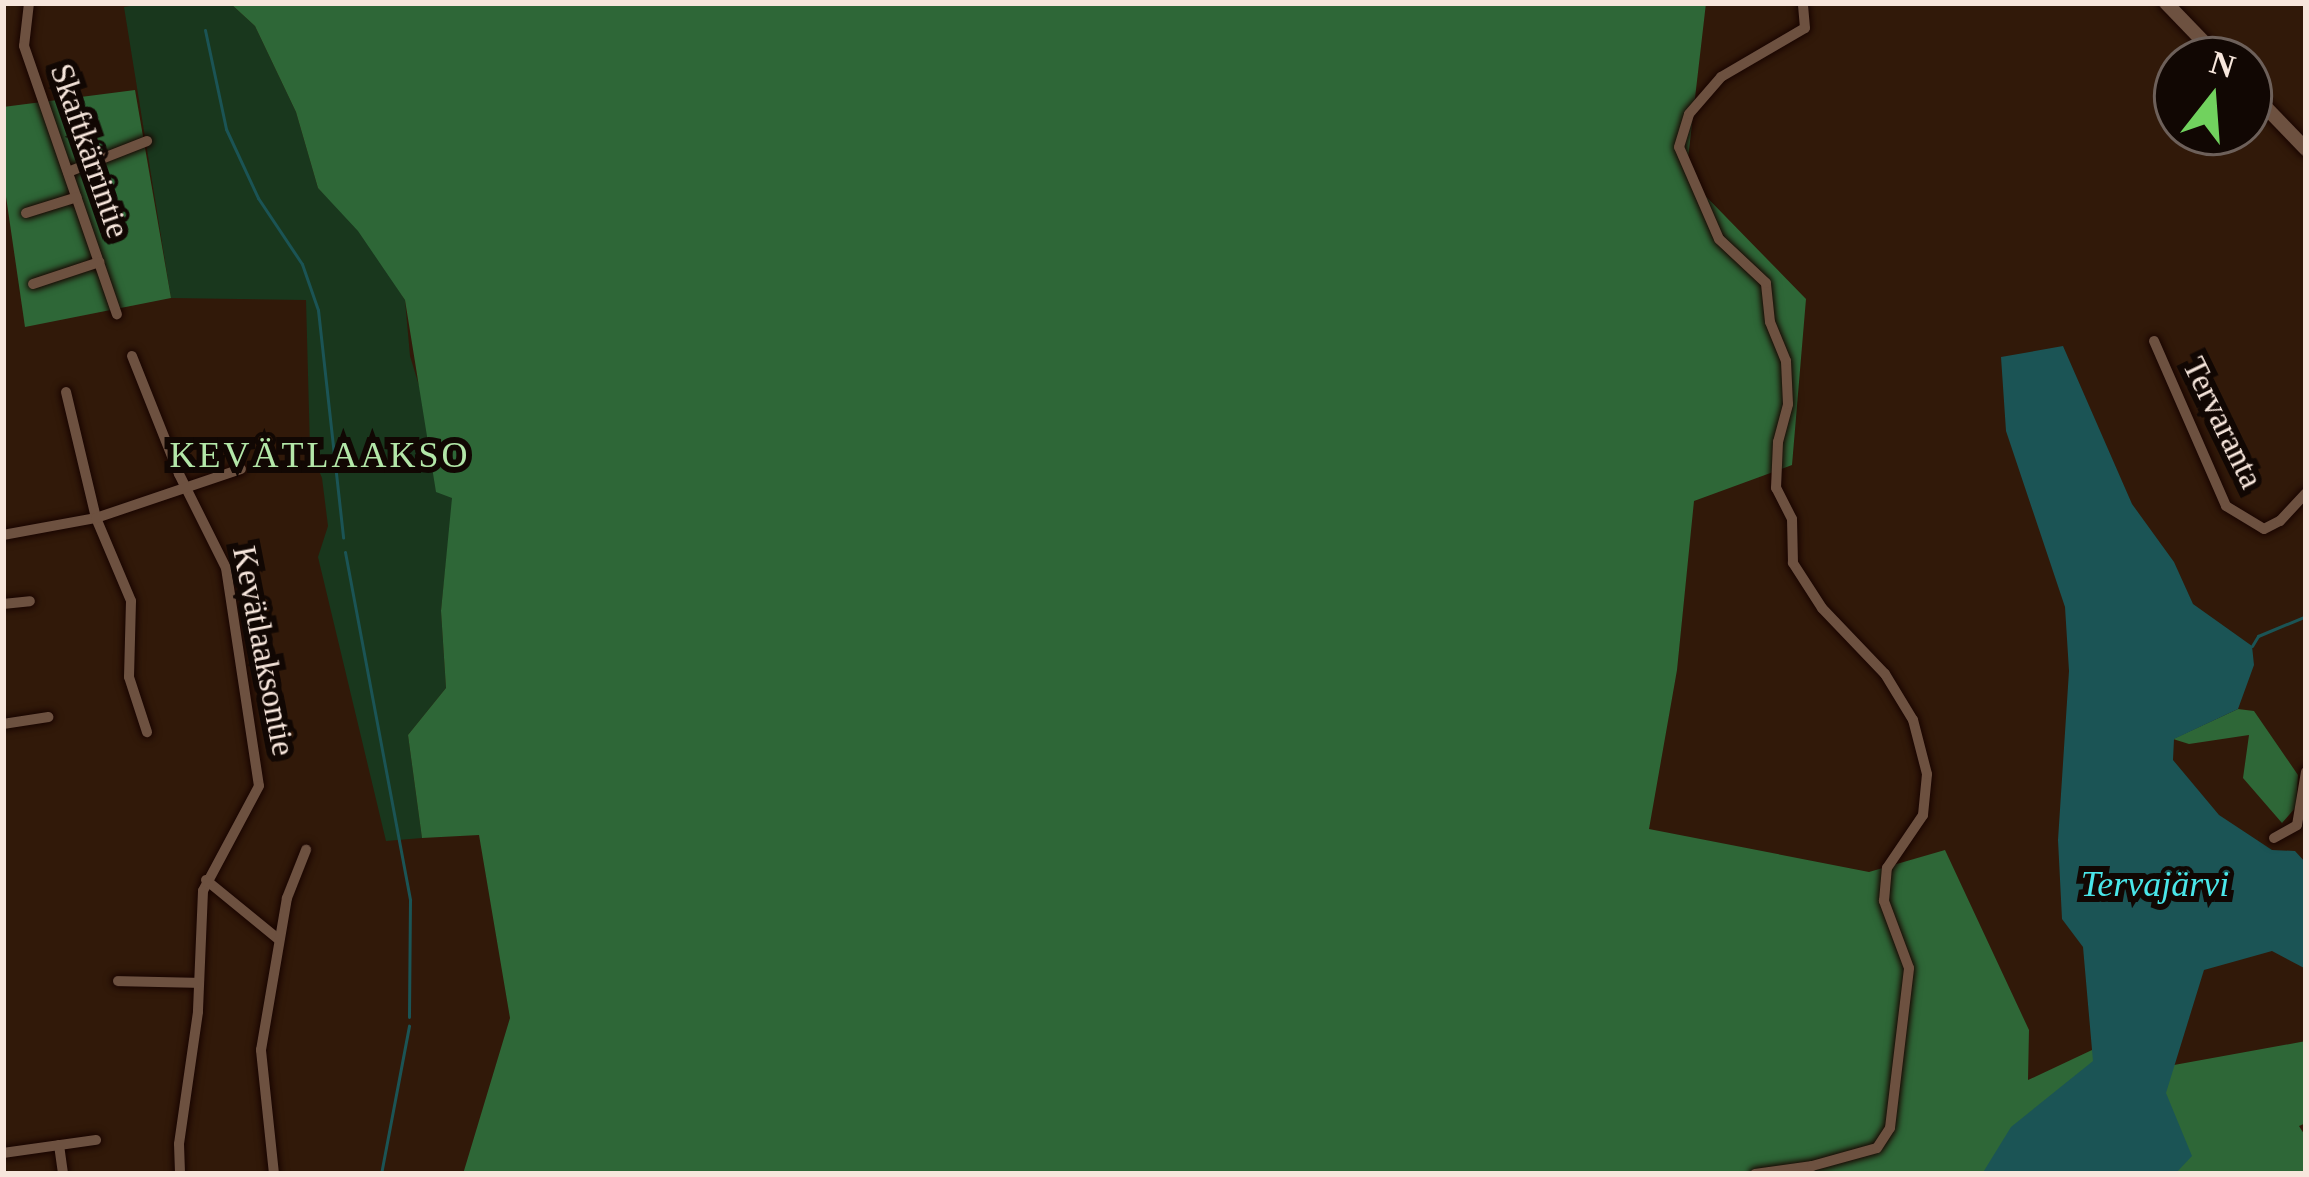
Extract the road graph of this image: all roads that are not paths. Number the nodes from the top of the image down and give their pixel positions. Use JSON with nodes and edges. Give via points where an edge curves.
{"nodes":[{"id":1,"x":29,"y":3,"type":"edge"},
{"id":2,"x":1803,"y":3,"type":"edge"},
{"id":3,"x":2166,"y":3,"type":"edge"},
{"id":4,"x":2198,"y":36,"type":"edge"},
{"id":5,"x":2273,"y":115,"type":"edge"},
{"id":6,"x":147,"y":141,"type":"dead end"},
{"id":7,"x":2306,"y":149,"type":"edge"},
{"id":8,"x":68,"y":172,"type":"junction"},
{"id":9,"x":77,"y":197,"type":"junction"},
{"id":10,"x":26,"y":213,"type":"dead end"},
{"id":11,"x":99,"y":262,"type":"junction"},
{"id":12,"x":33,"y":284,"type":"dead end"},
{"id":13,"x":117,"y":314,"type":"dead end"},
{"id":14,"x":2154,"y":341,"type":"dead end"},
{"id":15,"x":132,"y":356,"type":"dead end"},
{"id":16,"x":66,"y":392,"type":"dead end"},
{"id":17,"x":241,"y":469,"type":"dead end"},
{"id":18,"x":188,"y":486,"type":"junction"},
{"id":19,"x":2306,"y":493,"type":"edge"},
{"id":20,"x":96,"y":518,"type":"junction"},
{"id":21,"x":3,"y":536,"type":"edge"},
{"id":22,"x":31,"y":601,"type":"dead end"},
{"id":23,"x":3,"y":604,"type":"edge"},
{"id":24,"x":48,"y":717,"type":"dead end"},
{"id":25,"x":3,"y":724,"type":"edge"},
{"id":26,"x":147,"y":732,"type":"dead end"},
{"id":27,"x":2306,"y":772,"type":"edge"},
{"id":28,"x":2274,"y":838,"type":"dead end"},
{"id":29,"x":307,"y":850,"type":"dead end"},
{"id":30,"x":206,"y":880,"type":"junction"},
{"id":31,"x":278,"y":939,"type":"junction"},
{"id":32,"x":118,"y":980,"type":"dead end"},
{"id":33,"x":200,"y":982,"type":"junction"},
{"id":34,"x":97,"y":1140,"type":"dead end"},
{"id":35,"x":59,"y":1145,"type":"junction"},
{"id":36,"x":3,"y":1153,"type":"edge"},
{"id":37,"x":63,"y":1174,"type":"edge"},
{"id":38,"x":180,"y":1174,"type":"edge"},
{"id":39,"x":274,"y":1174,"type":"edge"},
{"id":40,"x":1755,"y":1174,"type":"edge"}],
"edges":[{"from":1,"to":8,"type":"street","name":"Skaftkärrintie","via":[[24,46]]},
{"from":2,"to":40,"type":"street","via":[[1805,28],[1721,77],[1689,114],[1678,147],[1719,239],[1766,283],[1786,362],[1777,488],[1792,519],[1793,563],[1822,608],[1885,674],[1913,720],[1927,774],[1923,814],[1887,868],[1884,901],[1909,968],[1890,1127],[1876,1148]]},
{"from":3,"to":4,"type":"street"},
{"from":5,"to":7,"type":"street"},
{"from":6,"to":8,"type":"street"},
{"from":8,"to":9,"type":"street","name":"Skaftkärrintie"},
{"from":9,"to":10,"type":"street"},
{"from":9,"to":11,"type":"street","name":"Skaftkärrintie"},
{"from":11,"to":12,"type":"street"},
{"from":11,"to":13,"type":"street","name":"Skaftkärrintie"},
{"from":14,"to":19,"type":"street","name":"Tervaranta","via":[[2226,506],[2264,529]]},
{"from":15,"to":18,"type":"street","name":"Kevätlaaksontie"},
{"from":16,"to":20,"type":"street"},
{"from":17,"to":18,"type":"street"},
{"from":18,"to":20,"type":"street"},
{"from":18,"to":30,"type":"street","name":"Kevätlaaksontie","via":[[226,568],[259,786]]},
{"from":20,"to":21,"type":"street"},
{"from":20,"to":26,"type":"street","via":[[131,601],[129,677]]},
{"from":22,"to":23,"type":"street"},
{"from":24,"to":25,"type":"street"},
{"from":27,"to":28,"type":"street","via":[[2297,825]]},
{"from":29,"to":31,"type":"street"},
{"from":30,"to":31,"type":"street"},
{"from":30,"to":33,"type":"street","name":"Kevätlaaksontie"},
{"from":31,"to":39,"type":"street","via":[[259,1065]]},
{"from":32,"to":33,"type":"street"},
{"from":33,"to":38,"type":"street","name":"Kevätlaaksontie"},
{"from":34,"to":35,"type":"street"},
{"from":35,"to":36,"type":"street"},
{"from":35,"to":37,"type":"street"}]}
